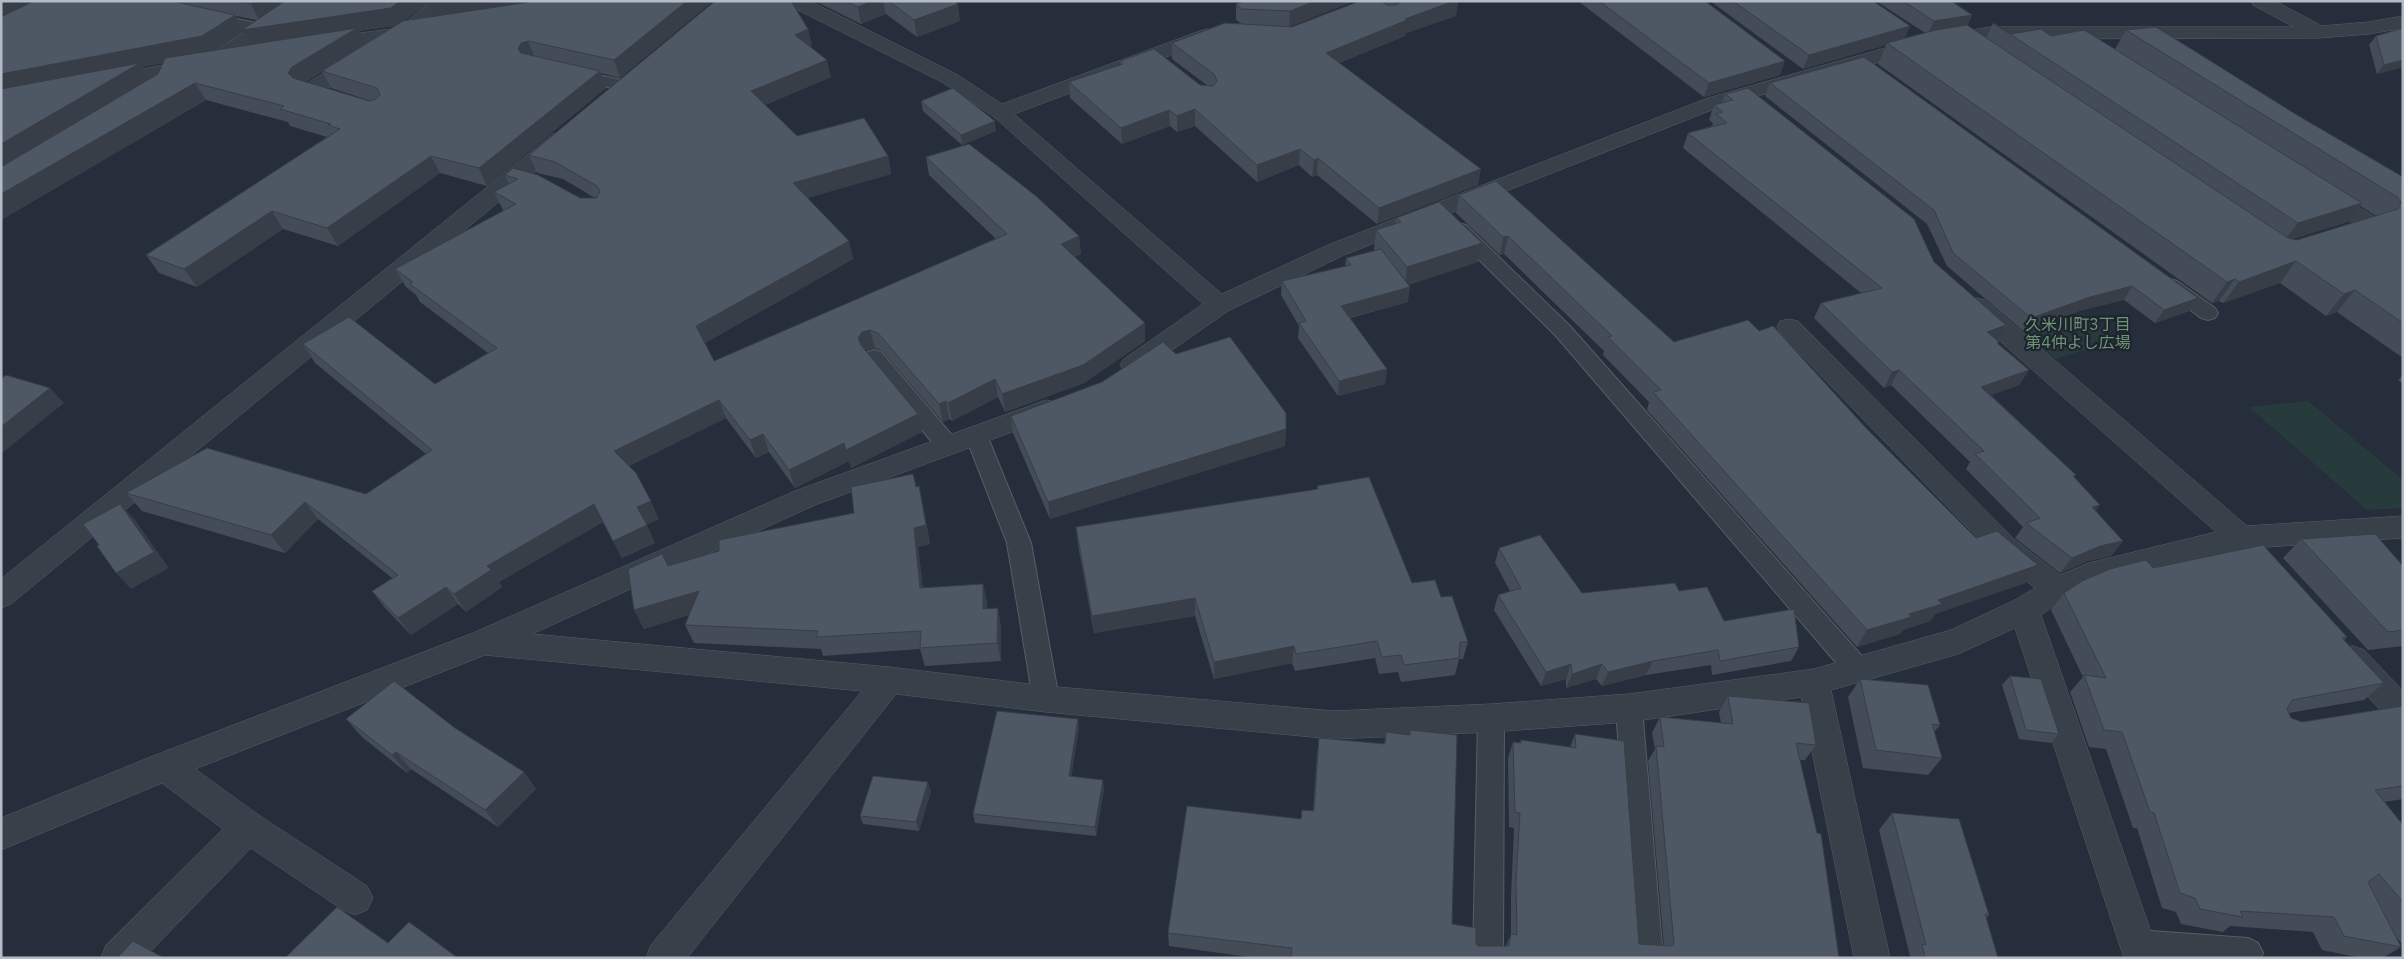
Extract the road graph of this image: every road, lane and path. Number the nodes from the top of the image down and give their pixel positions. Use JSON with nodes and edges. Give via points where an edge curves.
{"nodes":[{"id":1,"x":307,"y":1,"type":"edge"},
{"id":2,"x":444,"y":1,"type":"edge"},
{"id":3,"x":796,"y":1,"type":"edge"},
{"id":4,"x":2260,"y":1,"type":"edge"},
{"id":5,"x":196,"y":15,"type":"edge"},
{"id":6,"x":2403,"y":22,"type":"edge"},
{"id":7,"x":444,"y":26,"type":"edge"},
{"id":8,"x":264,"y":29,"type":"junction"},
{"id":9,"x":1227,"y":31,"type":"edge"},
{"id":10,"x":406,"y":32,"type":"junction"},
{"id":11,"x":2319,"y":32,"type":"junction"},
{"id":12,"x":2072,"y":34,"type":"junction"},
{"id":13,"x":1960,"y":36,"type":"junction"},
{"id":14,"x":309,"y":46,"type":"edge"},
{"id":15,"x":1984,"y":52,"type":"edge"},
{"id":16,"x":261,"y":54,"type":"edge"},
{"id":17,"x":2105,"y":56,"type":"edge"},
{"id":18,"x":213,"y":61,"type":"junction"},
{"id":19,"x":166,"y":71,"type":"junction"},
{"id":20,"x":562,"y":72,"type":"edge"},
{"id":21,"x":632,"y":80,"type":"joint"},
{"id":22,"x":88,"y":85,"type":"edge"},
{"id":23,"x":1746,"y":93,"type":"junction"},
{"id":24,"x":145,"y":96,"type":"edge"},
{"id":25,"x":604,"y":104,"type":"edge"},
{"id":26,"x":361,"y":106,"type":"edge"},
{"id":27,"x":1770,"y":111,"type":"edge"},
{"id":28,"x":1000,"y":112,"type":"junction"},
{"id":29,"x":575,"y":128,"type":"edge"},
{"id":30,"x":517,"y":176,"type":"junction"},
{"id":31,"x":545,"y":183,"type":"edge"},
{"id":32,"x":2305,"y":183,"type":"edge"},
{"id":33,"x":1439,"y":210,"type":"junction"},
{"id":34,"x":2325,"y":239,"type":"edge"},
{"id":35,"x":2153,"y":273,"type":"edge"},
{"id":36,"x":1957,"y":290,"type":"edge"},
{"id":37,"x":1219,"y":306,"type":"junction"},
{"id":38,"x":2208,"y":313,"type":"dead end"},
{"id":39,"x":1789,"y":327,"type":"dead end"},
{"id":40,"x":874,"y":357,"type":"edge"},
{"id":41,"x":1110,"y":380,"type":"edge"},
{"id":42,"x":1067,"y":401,"type":"edge"},
{"id":43,"x":976,"y":434,"type":"junction"},
{"id":44,"x":948,"y":446,"type":"junction"},
{"id":45,"x":2403,"y":527,"type":"edge"},
{"id":46,"x":2243,"y":537,"type":"junction"},
{"id":47,"x":2270,"y":566,"type":"edge"},
{"id":48,"x":2057,"y":589,"type":"junction"},
{"id":49,"x":1,"y":596,"type":"edge"},
{"id":50,"x":2024,"y":610,"type":"junction"},
{"id":51,"x":2337,"y":640,"type":"edge"},
{"id":52,"x":484,"y":642,"type":"junction"},
{"id":53,"x":1859,"y":671,"type":"junction"},
{"id":54,"x":890,"y":680,"type":"junction"},
{"id":55,"x":1814,"y":682,"type":"junction"},
{"id":56,"x":1046,"y":699,"type":"junction"},
{"id":57,"x":1629,"y":708,"type":"junction"},
{"id":58,"x":2389,"y":710,"type":"edge"},
{"id":59,"x":1491,"y":718,"type":"junction"},
{"id":60,"x":165,"y":766,"type":"junction"},
{"id":61,"x":248,"y":826,"type":"junction"},
{"id":62,"x":1,"y":834,"type":"edge"},
{"id":63,"x":355,"y":898,"type":"dead end"},
{"id":64,"x":2139,"y":951,"type":"edge"},
{"id":65,"x":2248,"y":953,"type":"dead end"},
{"id":66,"x":119,"y":958,"type":"edge"},
{"id":67,"x":664,"y":958,"type":"edge"},
{"id":68,"x":1488,"y":958,"type":"edge"},
{"id":69,"x":1648,"y":958,"type":"edge"},
{"id":70,"x":1872,"y":958,"type":"edge"}],
"edges":[{"from":1,"to":8,"type":"street"},
{"from":2,"to":10,"type":"street"},
{"from":3,"to":28,"type":"street","via":[[949,78]]},
{"from":4,"to":11,"type":"street"},
{"from":5,"to":8,"type":"lane"},
{"from":6,"to":11,"type":"street"},
{"from":7,"to":10,"type":"street"},
{"from":8,"to":18,"type":"street"},
{"from":9,"to":28,"type":"street","via":[[1218,31],[1162,61]]},
{"from":10,"to":14,"type":"street"},
{"from":10,"to":26,"type":"street","via":[[310,90]]},
{"from":11,"to":12,"type":"street"},
{"from":12,"to":13,"type":"street"},
{"from":12,"to":17,"type":"street"},
{"from":13,"to":15,"type":"street"},
{"from":13,"to":23,"type":"street","via":[[1916,37],[1867,66],[1790,71]]},
{"from":16,"to":18,"type":"street"},
{"from":18,"to":19,"type":"street"},
{"from":19,"to":22,"type":"street"},
{"from":19,"to":24,"type":"street","via":[[161,86]]},
{"from":20,"to":21,"type":"lane"},
{"from":21,"to":25,"type":"street"},
{"from":23,"to":27,"type":"street"},
{"from":23,"to":33,"type":"street","via":[[1715,102]]},
{"from":28,"to":37,"type":"street"},
{"from":29,"to":30,"type":"street"},
{"from":30,"to":31,"type":"street"},
{"from":30,"to":49,"type":"street"},
{"from":32,"to":34,"type":"street","via":[[2371,225]]},
{"from":33,"to":37,"type":"street","via":[[1336,250]]},
{"from":33,"to":53,"type":"lane","via":[[1563,331]]},
{"from":35,"to":38,"type":"lane"},
{"from":36,"to":46,"type":"street"},
{"from":37,"to":41,"type":"street"},
{"from":39,"to":48,"type":"street","via":[[2005,548]]},
{"from":40,"to":44,"type":"lane"},
{"from":42,"to":43,"type":"street"},
{"from":43,"to":44,"type":"street"},
{"from":43,"to":56,"type":"lane","via":[[1019,543]]},
{"from":44,"to":52,"type":"street","via":[[805,498]]},
{"from":45,"to":46,"type":"street"},
{"from":46,"to":47,"type":"street"},
{"from":46,"to":48,"type":"street","via":[[2090,575]]},
{"from":48,"to":50,"type":"street"},
{"from":50,"to":53,"type":"street","via":[[1958,641]]},
{"from":50,"to":64,"type":"street"},
{"from":51,"to":58,"type":"street"},
{"from":52,"to":54,"type":"street"},
{"from":52,"to":60,"type":"street"},
{"from":53,"to":55,"type":"street"},
{"from":54,"to":56,"type":"street"},
{"from":54,"to":67,"type":"street"},
{"from":55,"to":57,"type":"street"},
{"from":55,"to":70,"type":"street"},
{"from":56,"to":59,"type":"street","via":[[1334,725]]},
{"from":57,"to":59,"type":"street"},
{"from":57,"to":69,"type":"lane"},
{"from":59,"to":68,"type":"lane"},
{"from":60,"to":61,"type":"street"},
{"from":60,"to":62,"type":"street"},
{"from":61,"to":63,"type":"street"},
{"from":61,"to":66,"type":"street"},
{"from":64,"to":65,"type":"lane"}]}
